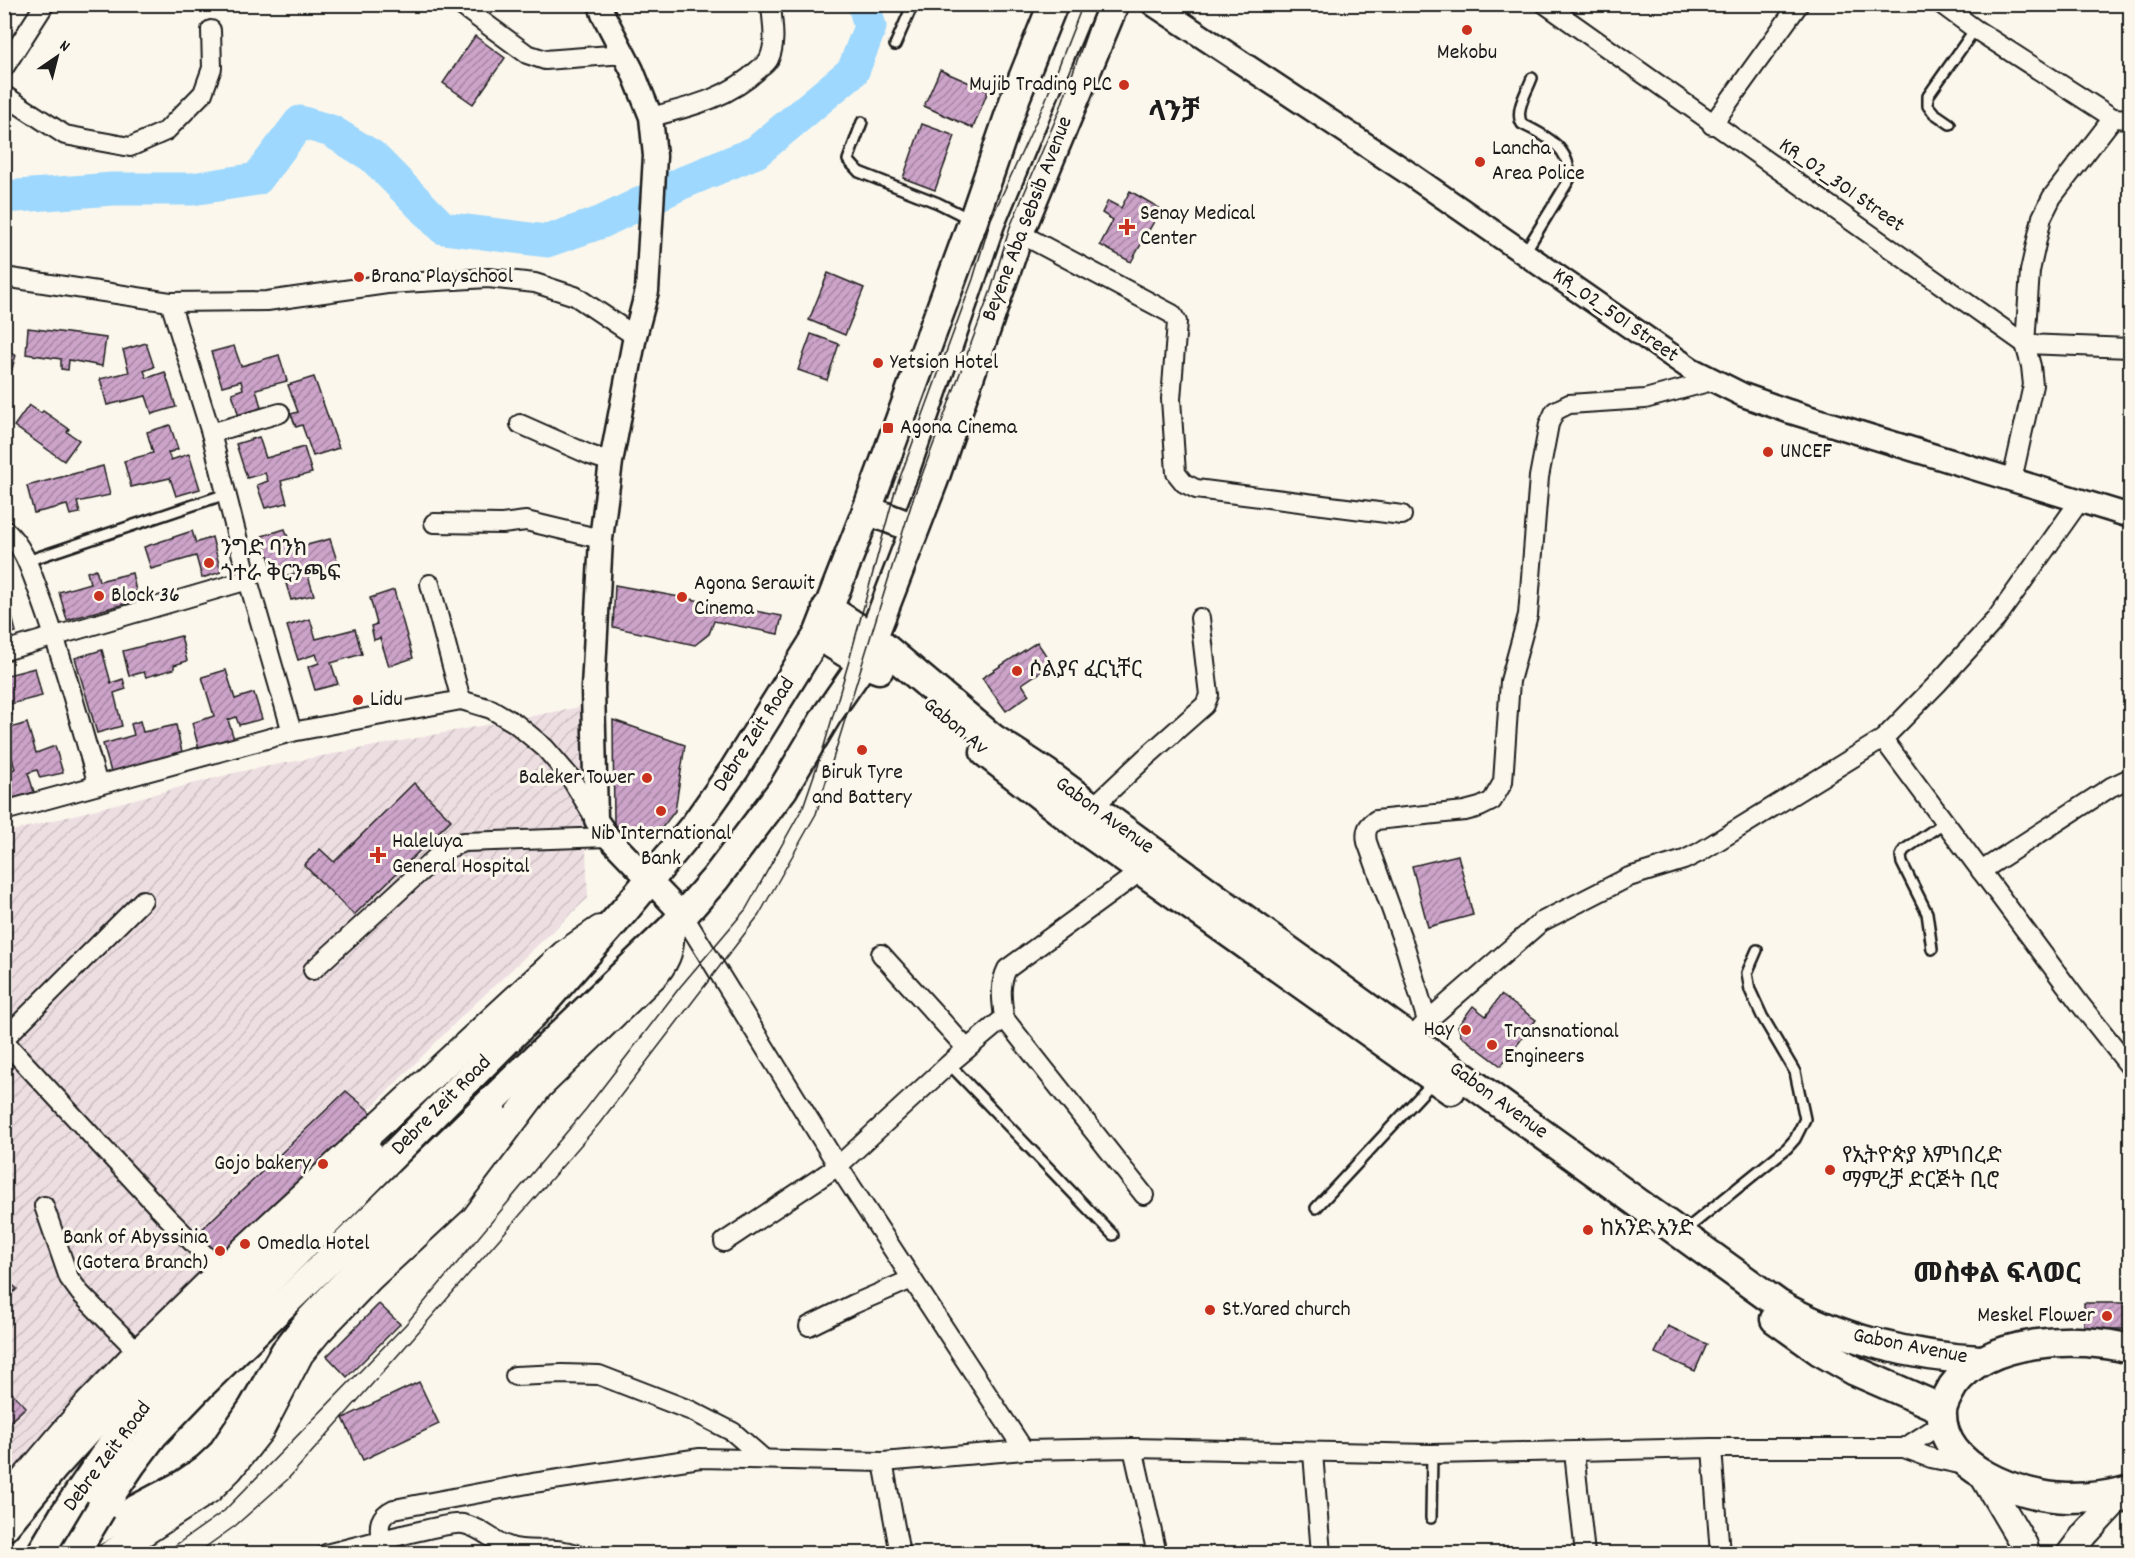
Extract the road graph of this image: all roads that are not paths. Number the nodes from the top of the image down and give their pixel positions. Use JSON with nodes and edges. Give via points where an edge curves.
{"nodes":[{"id":1,"x":45,"y":4,"type":"edge"},
{"id":2,"x":459,"y":4,"type":"edge"},
{"id":3,"x":600,"y":4,"type":"edge"},
{"id":4,"x":771,"y":4,"type":"edge"},
{"id":5,"x":913,"y":4,"type":"edge"},
{"id":6,"x":1053,"y":4,"type":"edge"},
{"id":7,"x":1114,"y":4,"type":"edge"},
{"id":8,"x":1153,"y":4,"type":"edge"},
{"id":9,"x":1545,"y":4,"type":"edge"},
{"id":10,"x":1799,"y":4,"type":"edge"},
{"id":11,"x":1941,"y":4,"type":"edge"},
{"id":12,"x":1964,"y":11,"type":"edge"},
{"id":13,"x":1975,"y":29,"type":"junction"},
{"id":14,"x":211,"y":30,"type":"dead end"},
{"id":15,"x":895,"y":45,"type":"dead end"},
{"id":16,"x":624,"y":54,"type":"junction"},
{"id":17,"x":4,"y":68,"type":"edge"},
{"id":18,"x":1532,"y":78,"type":"dead end"},
{"id":19,"x":4,"y":94,"type":"edge"},
{"id":20,"x":651,"y":117,"type":"junction"},
{"id":21,"x":2122,"y":119,"type":"edge"},
{"id":22,"x":862,"y":122,"type":"dead end"},
{"id":23,"x":1950,"y":124,"type":"dead end"},
{"id":24,"x":1712,"y":125,"type":"junction"},
{"id":25,"x":974,"y":221,"type":"junction"},
{"id":26,"x":1019,"y":233,"type":"junction"},
{"id":27,"x":1524,"y":253,"type":"junction"},
{"id":28,"x":4,"y":277,"type":"edge"},
{"id":29,"x":170,"y":302,"type":"junction"},
{"id":30,"x":635,"y":336,"type":"junction"},
{"id":31,"x":2025,"y":344,"type":"junction"},
{"id":32,"x":2130,"y":348,"type":"edge"},
{"id":33,"x":1712,"y":381,"type":"junction"},
{"id":34,"x":280,"y":413,"type":"dead end"},
{"id":35,"x":520,"y":424,"type":"dead end"},
{"id":36,"x":211,"y":433,"type":"junction"},
{"id":37,"x":611,"y":462,"type":"junction"},
{"id":38,"x":2012,"y":480,"type":"junction"},
{"id":39,"x":226,"y":494,"type":"junction"},
{"id":40,"x":2080,"y":499,"type":"junction"},
{"id":41,"x":867,"y":510,"type":"junction"},
{"id":42,"x":1402,"y":515,"type":"dead end"},
{"id":43,"x":2130,"y":516,"type":"edge"},
{"id":44,"x":434,"y":523,"type":"dead end"},
{"id":45,"x":914,"y":528,"type":"junction"},
{"id":46,"x":4,"y":529,"type":"edge"},
{"id":47,"x":601,"y":539,"type":"junction"},
{"id":48,"x":27,"y":561,"type":"junction"},
{"id":49,"x":248,"y":580,"type":"junction"},
{"id":50,"x":430,"y":584,"type":"dead end"},
{"id":51,"x":827,"y":608,"type":"junction"},
{"id":52,"x":1200,"y":618,"type":"dead end"},
{"id":53,"x":55,"y":635,"type":"junction"},
{"id":54,"x":818,"y":635,"type":"junction"},
{"id":55,"x":868,"y":650,"type":"junction"},
{"id":56,"x":4,"y":651,"type":"edge"},
{"id":57,"x":460,"y":700,"type":"junction"},
{"id":58,"x":292,"y":732,"type":"junction"},
{"id":59,"x":1883,"y":739,"type":"junction"},
{"id":60,"x":1046,"y":773,"type":"joint"},
{"id":61,"x":2130,"y":778,"type":"edge"},
{"id":62,"x":98,"y":785,"type":"junction"},
{"id":63,"x":4,"y":811,"type":"edge"},
{"id":64,"x":1089,"y":819,"type":"junction"},
{"id":65,"x":1945,"y":822,"type":"junction"},
{"id":66,"x":602,"y":829,"type":"junction"},
{"id":67,"x":1141,"y":871,"type":"junction"},
{"id":68,"x":1981,"y":872,"type":"junction"},
{"id":69,"x":649,"y":881,"type":"junction"},
{"id":70,"x":143,"y":900,"type":"dead end"},
{"id":71,"x":624,"y":911,"type":"junction"},
{"id":72,"x":677,"y":922,"type":"junction"},
{"id":73,"x":1932,"y":949,"type":"dead end"},
{"id":74,"x":1757,"y":950,"type":"dead end"},
{"id":75,"x":881,"y":954,"type":"dead end"},
{"id":76,"x":313,"y":970,"type":"dead end"},
{"id":77,"x":1004,"y":1018,"type":"junction"},
{"id":78,"x":1412,"y":1038,"type":"junction"},
{"id":79,"x":4,"y":1040,"type":"edge"},
{"id":80,"x":967,"y":1049,"type":"junction"},
{"id":81,"x":493,"y":1055,"type":"junction"},
{"id":82,"x":949,"y":1064,"type":"junction"},
{"id":83,"x":2130,"y":1067,"type":"edge"},
{"id":84,"x":1436,"y":1079,"type":"junction"},
{"id":85,"x":505,"y":1088,"type":"junction"},
{"id":86,"x":838,"y":1166,"type":"junction"},
{"id":87,"x":1144,"y":1195,"type":"dead end"},
{"id":88,"x":44,"y":1206,"type":"dead end"},
{"id":89,"x":1316,"y":1208,"type":"dead end"},
{"id":90,"x":1681,"y":1234,"type":"junction"},
{"id":91,"x":1113,"y":1235,"type":"dead end"},
{"id":92,"x":724,"y":1242,"type":"dead end"},
{"id":93,"x":221,"y":1271,"type":"junction"},
{"id":94,"x":912,"y":1279,"type":"junction"},
{"id":95,"x":809,"y":1326,"type":"dead end"},
{"id":96,"x":2130,"y":1349,"type":"edge"},
{"id":97,"x":138,"y":1352,"type":"junction"},
{"id":98,"x":1980,"y":1360,"type":"junction"},
{"id":99,"x":515,"y":1376,"type":"dead end"},
{"id":100,"x":1942,"y":1416,"type":"junction"},
{"id":101,"x":1133,"y":1448,"type":"junction"},
{"id":102,"x":1712,"y":1448,"type":"junction"},
{"id":103,"x":1904,"y":1448,"type":"junction"},
{"id":104,"x":1024,"y":1450,"type":"junction"},
{"id":105,"x":1574,"y":1452,"type":"junction"},
{"id":106,"x":1313,"y":1453,"type":"junction"},
{"id":107,"x":1432,"y":1454,"type":"junction"},
{"id":108,"x":764,"y":1459,"type":"junction"},
{"id":109,"x":883,"y":1462,"type":"junction"},
{"id":110,"x":1976,"y":1470,"type":"junction"},
{"id":111,"x":2127,"y":1491,"type":"edge"},
{"id":112,"x":4,"y":1503,"type":"edge"},
{"id":113,"x":1431,"y":1518,"type":"dead end"},
{"id":114,"x":4,"y":1527,"type":"edge"},
{"id":115,"x":383,"y":1547,"type":"edge"},
{"id":116,"x":41,"y":1554,"type":"edge"},
{"id":117,"x":53,"y":1554,"type":"edge"},
{"id":118,"x":74,"y":1554,"type":"edge"},
{"id":119,"x":111,"y":1554,"type":"edge"},
{"id":120,"x":326,"y":1554,"type":"edge"},
{"id":121,"x":576,"y":1554,"type":"edge"},
{"id":122,"x":900,"y":1554,"type":"edge"},
{"id":123,"x":1157,"y":1554,"type":"edge"},
{"id":124,"x":1321,"y":1554,"type":"edge"},
{"id":125,"x":1585,"y":1554,"type":"edge"},
{"id":126,"x":1720,"y":1554,"type":"edge"},
{"id":127,"x":2026,"y":1554,"type":"edge"},
{"id":128,"x":2070,"y":1554,"type":"edge"}],
"edges":[{"from":1,"to":17,"type":"street"},
{"from":2,"to":16,"type":"street","via":[[527,54],[545,60]]},
{"from":3,"to":16,"type":"street"},
{"from":4,"to":20,"type":"street","via":[[774,39],[769,61],[750,79],[703,103]]},
{"from":5,"to":15,"type":"lane"},
{"from":6,"to":25,"type":"main road","via":[[1016,96]]},
{"from":7,"to":26,"type":"main road","name":"Beyene Aba Sebsib Avenue"},
{"from":8,"to":27,"type":"street","name":"KR_02_501 Street"},
{"from":9,"to":24,"type":"street","name":"KR_02_301 Street"},
{"from":10,"to":24,"type":"street"},
{"from":11,"to":12,"type":"street"},
{"from":12,"to":13,"type":"street"},
{"from":13,"to":21,"type":"street"},
{"from":13,"to":23,"type":"lane","via":[[1928,96],[1928,106]]},
{"from":14,"to":19,"type":"street","via":[[212,68],[204,93],[166,131],[130,147],[65,135]]},
{"from":16,"to":20,"type":"street"},
{"from":18,"to":27,"type":"lane","via":[[1519,120],[1553,141],[1570,169],[1569,180]]},
{"from":20,"to":30,"type":"street","via":[[655,156],[652,225],[647,291]]},
{"from":21,"to":31,"type":"street","via":[[2052,197],[2042,217],[2030,271]]},
{"from":22,"to":25,"type":"lane","via":[[848,160],[859,172]]},
{"from":24,"to":31,"type":"street","name":"KR_02_301 Street"},
{"from":25,"to":41,"type":"main road"},
{"from":26,"to":42,"type":"street","via":[[1172,314],[1177,322],[1172,420],[1176,473],[1184,483],[1196,489]]},
{"from":26,"to":45,"type":"main road","name":"Beyene Aba Sebsib Avenue"},
{"from":27,"to":33,"type":"street","name":"KR_02_501 Street"},
{"from":28,"to":29,"type":"street"},
{"from":29,"to":30,"type":"street","via":[[267,301],[387,284],[488,278],[535,283],[575,296]]},
{"from":29,"to":36,"type":"street"},
{"from":30,"to":37,"type":"street"},
{"from":31,"to":32,"type":"street"},
{"from":31,"to":38,"type":"street","via":[[2033,385]]},
{"from":33,"to":38,"type":"street","name":"KR_02_501 Street","via":[[1788,411]]},
{"from":33,"to":78,"type":"street","via":[[1645,399],[1569,404],[1555,411],[1548,424],[1539,477],[1528,615],[1510,681],[1503,782],[1492,801],[1480,807],[1376,820],[1365,832],[1406,950]]},
{"from":34,"to":36,"type":"street"},
{"from":35,"to":37,"type":"street"},
{"from":36,"to":39,"type":"street"},
{"from":37,"to":47,"type":"street"},
{"from":38,"to":40,"type":"street","name":"KR_02_501 Street"},
{"from":39,"to":48,"type":"lane"},
{"from":39,"to":49,"type":"street"},
{"from":40,"to":43,"type":"street","name":"KR_02_501 Street"},
{"from":40,"to":59,"type":"street","via":[[1996,618]]},
{"from":41,"to":45,"type":"main road"},
{"from":41,"to":51,"type":"main road"},
{"from":44,"to":47,"type":"street","via":[[526,521]]},
{"from":45,"to":55,"type":"main road","name":"Beyene Aba Sebsib Avenue"},
{"from":46,"to":48,"type":"street","via":[[14,537]]},
{"from":47,"to":66,"type":"street","via":[[593,688]]},
{"from":48,"to":53,"type":"street"},
{"from":49,"to":53,"type":"street"},
{"from":49,"to":58,"type":"street"},
{"from":50,"to":57,"type":"street"},
{"from":51,"to":54,"type":"main road"},
{"from":51,"to":55,"type":"main road"},
{"from":52,"to":64,"type":"street","via":[[1209,695],[1205,705],[1145,758]]},
{"from":53,"to":56,"type":"street"},
{"from":53,"to":62,"type":"street"},
{"from":54,"to":55,"type":"main road","name":"Gabon Av"},
{"from":54,"to":69,"type":"main road","name":"Debre Zeit Road","via":[[734,770]]},
{"from":55,"to":60,"type":"main road","name":"Gabon Av"},
{"from":55,"to":64,"type":"main road","name":"Gabon Av","via":[[999,764]]},
{"from":55,"to":72,"type":"main road","name":"Beyene Aba Sebsib Avenue","via":[[783,789]]},
{"from":57,"to":58,"type":"street"},
{"from":57,"to":66,"type":"street","via":[[491,709],[545,748],[570,777]]},
{"from":58,"to":62,"type":"street"},
{"from":59,"to":65,"type":"street"},
{"from":59,"to":78,"type":"street","via":[[1700,852],[1629,877],[1541,922]]},
{"from":60,"to":64,"type":"main road","name":"Gabon Avenue"},
{"from":61,"to":68,"type":"street","via":[[2110,787]]},
{"from":62,"to":63,"type":"street"},
{"from":64,"to":67,"type":"main road","name":"Gabon Avenue"},
{"from":64,"to":78,"type":"main road","name":"Gabon Avenue"},
{"from":65,"to":68,"type":"street"},
{"from":65,"to":73,"type":"lane","via":[[1901,856],[1927,914]]},
{"from":66,"to":69,"type":"street"},
{"from":66,"to":76,"type":"street","via":[[463,842],[443,851]]},
{"from":67,"to":77,"type":"street","via":[[1007,969],[1001,990]]},
{"from":67,"to":78,"type":"main road","name":"Gabon Avenue"},
{"from":68,"to":83,"type":"street"},
{"from":69,"to":71,"type":"main road","name":"Debre Zeit Road"},
{"from":69,"to":72,"type":"street"},
{"from":70,"to":79,"type":"street"},
{"from":71,"to":81,"type":"main road","name":"Debre Zeit Road"},
{"from":71,"to":93,"type":"main road","via":[[564,954]]},
{"from":72,"to":85,"type":"main road","name":"Beyene Aba Sebsib Avenue"},
{"from":72,"to":86,"type":"street"},
{"from":72,"to":119,"type":"main road","via":[[666,961],[656,974],[539,1087],[453,1202],[319,1330],[300,1354],[260,1431],[230,1469],[209,1490]]},
{"from":74,"to":90,"type":"lane","via":[[1747,973],[1750,990],[1795,1072],[1805,1119],[1787,1148]]},
{"from":75,"to":80,"type":"street"},
{"from":77,"to":80,"type":"street"},
{"from":77,"to":87,"type":"street"},
{"from":78,"to":84,"type":"main road","name":"Gabon Avenue"},
{"from":78,"to":90,"type":"main road","name":"Gabon Avenue"},
{"from":79,"to":93,"type":"street"},
{"from":80,"to":82,"type":"street"},
{"from":81,"to":114,"type":"main road","via":[[422,1104],[327,1192],[115,1400]]},
{"from":81,"to":116,"type":"main road","name":"Debre Zeit Road","via":[[126,1424]]},
{"from":82,"to":86,"type":"street"},
{"from":82,"to":91,"type":"lane"},
{"from":84,"to":89,"type":"lane"},
{"from":84,"to":100,"type":"main road","name":"Gabon Avenue","via":[[1820,1351]]},
{"from":85,"to":117,"type":"main road","via":[[496,1116],[459,1164],[311,1319],[285,1352],[221,1455],[184,1484]]},
{"from":85,"to":118,"type":"main road","name":"Beyene Aba Sebsib Avenue","bridge":true,"via":[[176,1411],[132,1463]]},
{"from":86,"to":92,"type":"street"},
{"from":86,"to":94,"type":"street"},
{"from":88,"to":97,"type":"street","via":[[69,1278]]},
{"from":90,"to":98,"type":"main road","name":"Gabon Avenue","via":[[1803,1319],[1857,1338],[1946,1358]]},
{"from":93,"to":97,"type":"main road"},
{"from":94,"to":95,"type":"street"},
{"from":94,"to":104,"type":"street"},
{"from":96,"to":98,"type":"main road","via":[[2071,1342],[2035,1344]]},
{"from":97,"to":112,"type":"main road","via":[[87,1404]]},
{"from":98,"to":100,"type":"main road","via":[[1958,1379]]},
{"from":99,"to":108,"type":"street","via":[[599,1375],[692,1411],[732,1432]]},
{"from":100,"to":103,"type":"street"},
{"from":100,"to":110,"type":"main road","via":[[1950,1444]]},
{"from":101,"to":104,"type":"street"},
{"from":101,"to":106,"type":"street"},
{"from":101,"to":123,"type":"street"},
{"from":102,"to":103,"type":"street"},
{"from":102,"to":105,"type":"street"},
{"from":102,"to":126,"type":"street"},
{"from":103,"to":110,"type":"street"},
{"from":104,"to":109,"type":"street"},
{"from":105,"to":107,"type":"street"},
{"from":105,"to":125,"type":"street"},
{"from":106,"to":107,"type":"street"},
{"from":106,"to":124,"type":"street"},
{"from":107,"to":113,"type":"lane"},
{"from":108,"to":109,"type":"street"},
{"from":108,"to":115,"type":"street","via":[[700,1458],[405,1507],[385,1513],[378,1525]]},
{"from":109,"to":122,"type":"street"},
{"from":110,"to":111,"type":"main road","via":[[2013,1487],[2066,1498]]},
{"from":110,"to":127,"type":"main road"},
{"from":111,"to":128,"type":"main road"},
{"from":115,"to":120,"type":"street"},
{"from":115,"to":121,"type":"street","via":[[461,1523],[477,1528],[501,1545],[564,1549]]}]}
